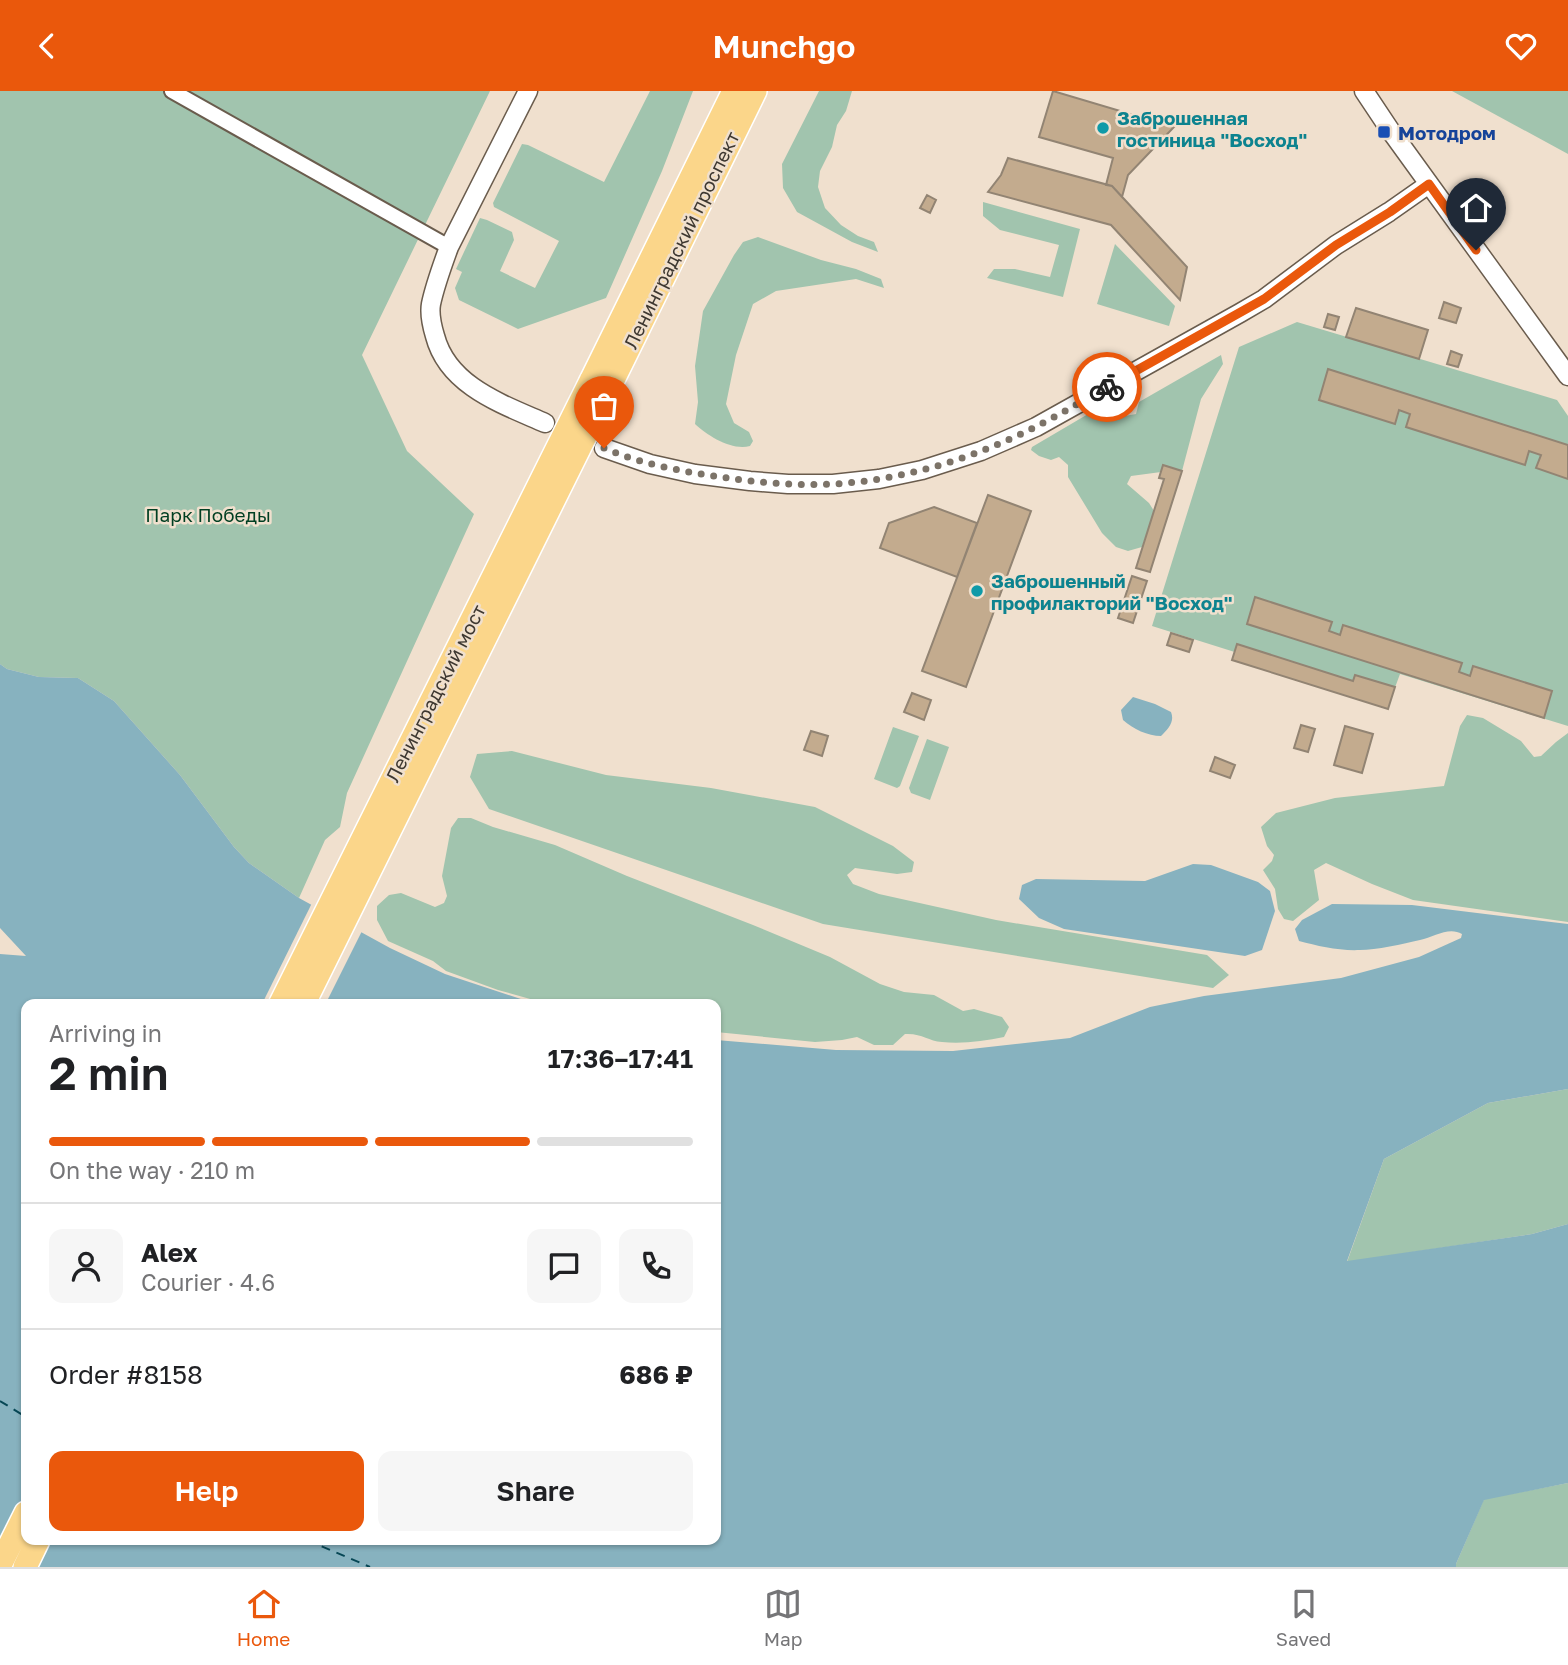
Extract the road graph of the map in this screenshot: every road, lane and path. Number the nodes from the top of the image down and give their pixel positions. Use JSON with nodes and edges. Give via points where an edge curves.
{"nodes":[{"id":1,"x":172,"y":91,"type":"edge"},
{"id":2,"x":528,"y":91,"type":"edge"},
{"id":3,"x":723,"y":91,"type":"edge"},
{"id":4,"x":734,"y":91,"type":"edge"},
{"id":5,"x":755,"y":91,"type":"edge"},
{"id":6,"x":1364,"y":91,"type":"edge"},
{"id":7,"x":709,"y":142,"type":"junction"},
{"id":8,"x":1429,"y":184,"type":"junction"},
{"id":9,"x":449,"y":247,"type":"junction"},
{"id":10,"x":1568,"y":376,"type":"edge"},
{"id":11,"x":600,"y":386,"type":"junction"},
{"id":12,"x":545,"y":423,"type":"dead end"},
{"id":13,"x":604,"y":448,"type":"dead end"},
{"id":14,"x":283,"y":999,"type":"edge"},
{"id":15,"x":306,"y":999,"type":"edge"},
{"id":16,"x":21,"y":1523,"type":"edge"},
{"id":17,"x":36,"y":1545,"type":"edge"},
{"id":18,"x":0,"y":1565,"type":"edge"},
{"id":19,"x":25,"y":1567,"type":"edge"}],
"edges":[{"from":1,"to":9,"type":"street"},
{"from":2,"to":9,"type":"street"},
{"from":3,"to":7,"type":"street"},
{"from":4,"to":7,"type":"main road","name":"Ленинградский проспект"},
{"from":5,"to":11,"type":"main road","name":"Ленинградский проспект"},
{"from":6,"to":8,"type":"street"},
{"from":7,"to":11,"type":"main road","name":"Ленинградский проспект"},
{"from":8,"to":10,"type":"street"},
{"from":8,"to":13,"type":"street","via":[[1240,313],[1036,427],[922,470],[833,484],[788,484],[695,474]]},
{"from":9,"to":12,"type":"street","via":[[431,306],[437,347],[462,379],[480,393]]},
{"from":11,"to":14,"type":"main road","name":"Ленинградский мост","bridge":true},
{"from":11,"to":15,"type":"main road","name":"Ленинградский мост","bridge":true},
{"from":16,"to":18,"type":"main road"},
{"from":17,"to":19,"type":"main road"}]}
